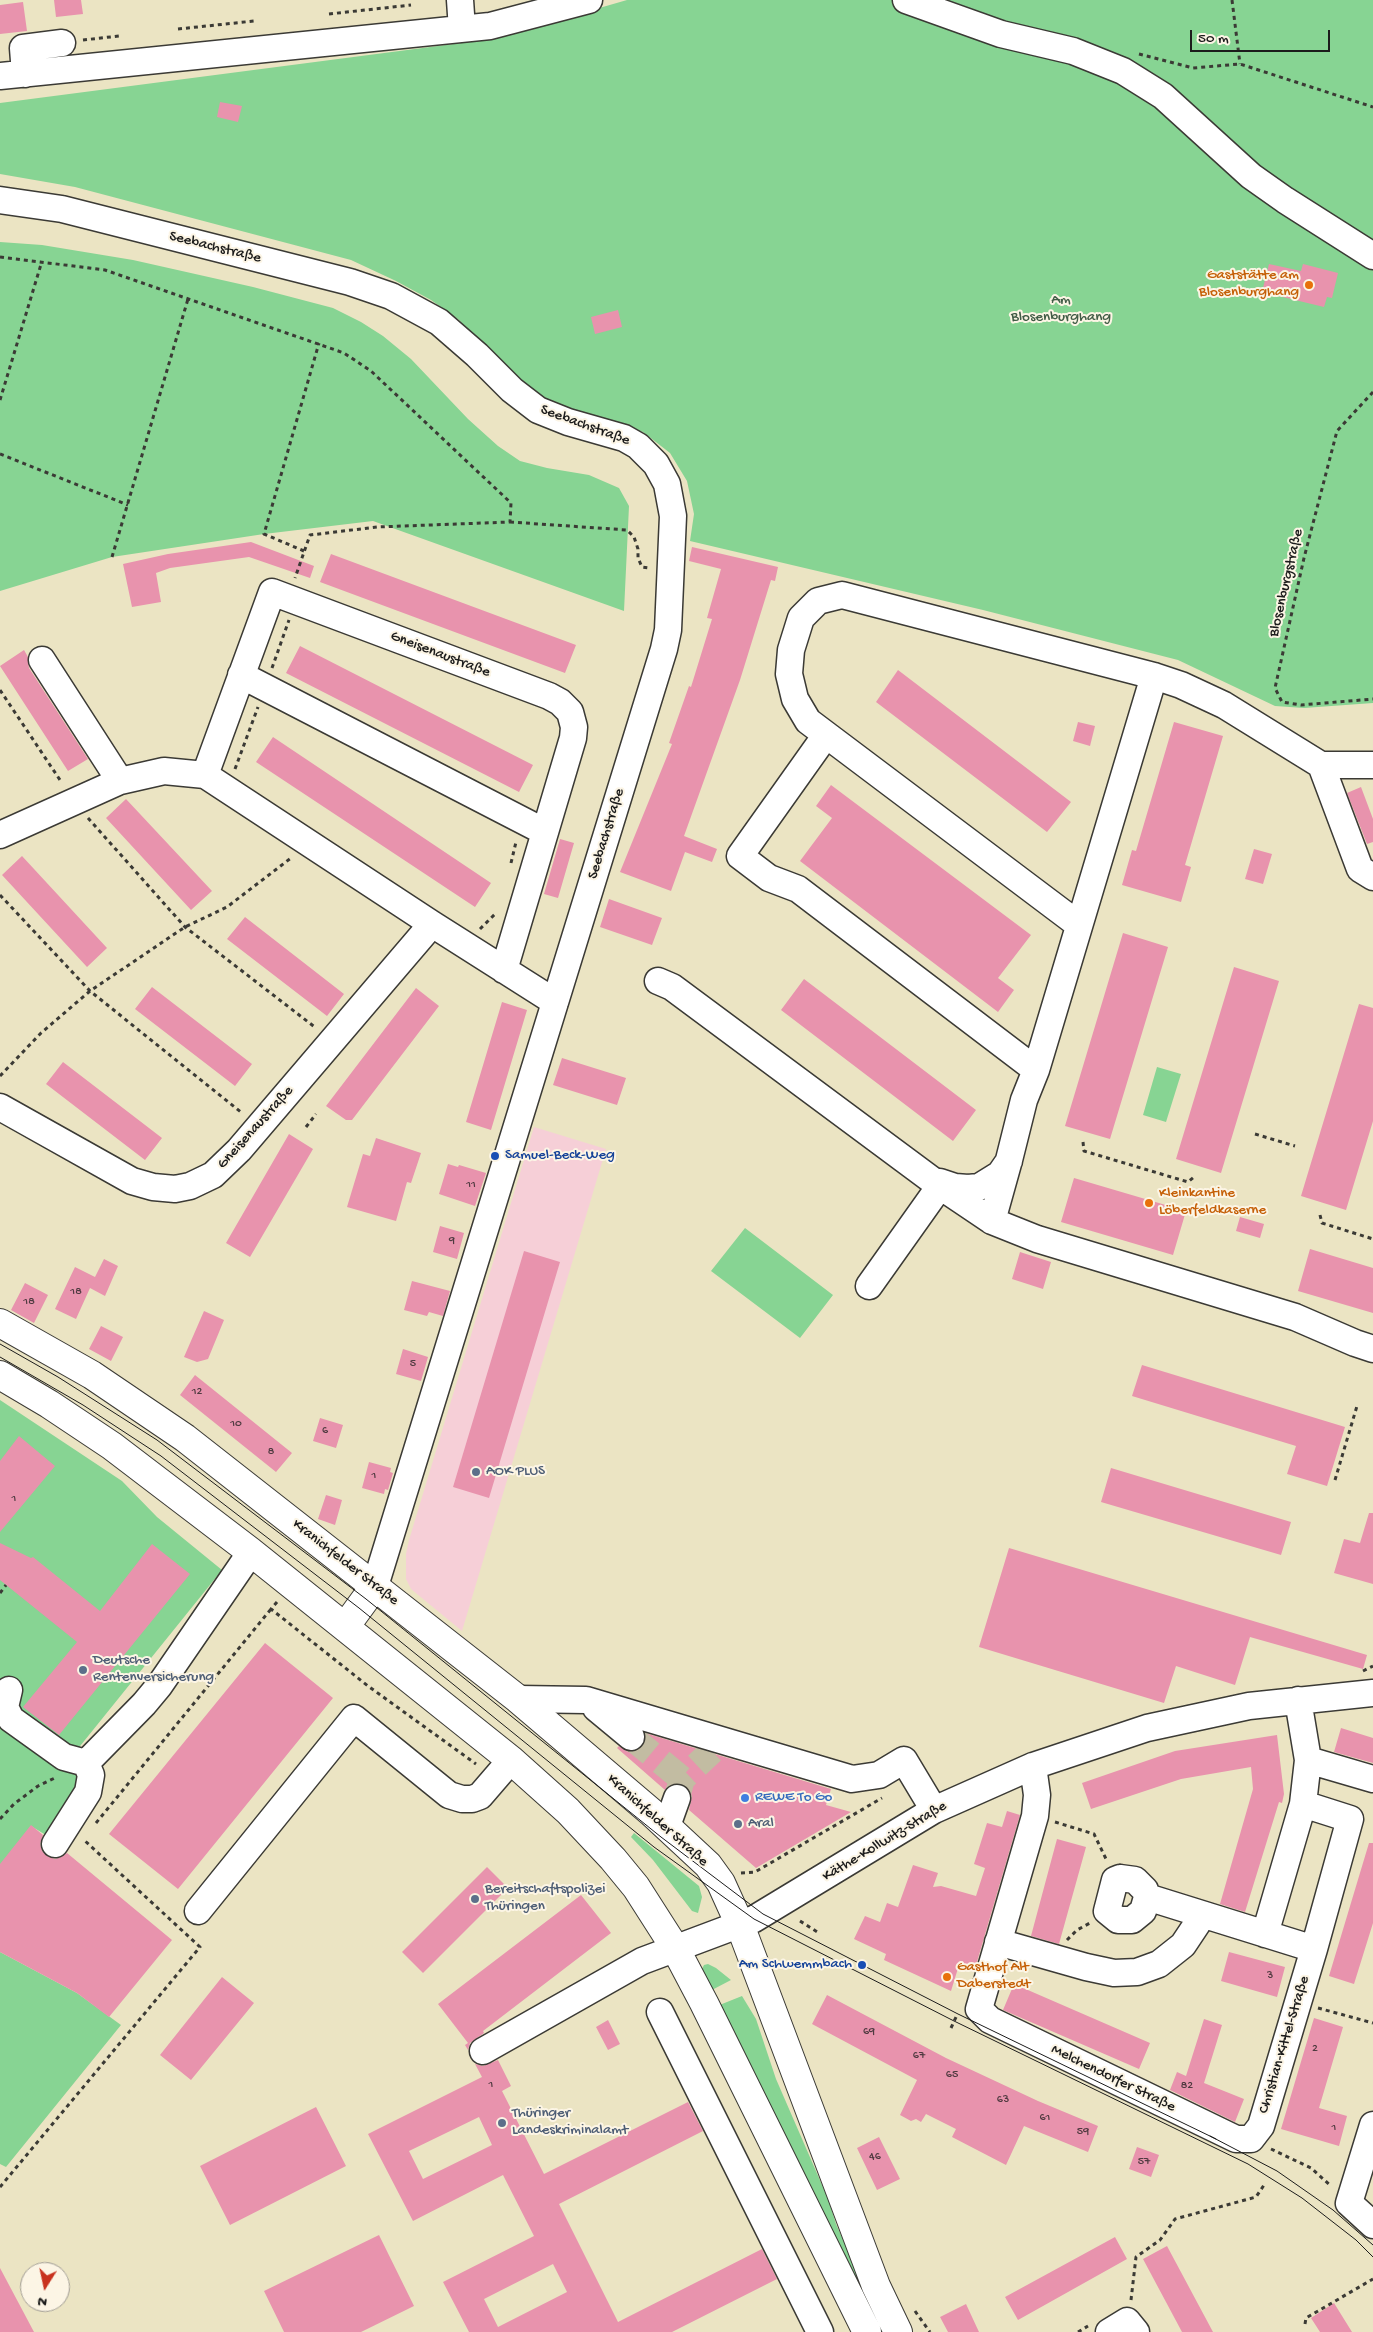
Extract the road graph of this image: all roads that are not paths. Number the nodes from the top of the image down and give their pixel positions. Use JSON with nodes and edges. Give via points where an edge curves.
{"nodes":[{"id":1,"x":460,"y":0,"type":"edge"},
{"id":2,"x":589,"y":0,"type":"edge"},
{"id":3,"x":906,"y":0,"type":"edge"},
{"id":4,"x":462,"y":29,"type":"junction"},
{"id":5,"x":62,"y":43,"type":"road end"},
{"id":6,"x":25,"y":74,"type":"junction"},
{"id":7,"x":0,"y":76,"type":"edge"},
{"id":8,"x":0,"y":200,"type":"edge"},
{"id":9,"x":1373,"y":256,"type":"edge"},
{"id":10,"x":42,"y":660,"type":"dead end"},
{"id":11,"x":241,"y":675,"type":"junction"},
{"id":12,"x":1154,"y":676,"type":"junction"},
{"id":13,"x":826,"y":735,"type":"junction"},
{"id":14,"x":1321,"y":765,"type":"junction"},
{"id":15,"x":1373,"y":765,"type":"edge"},
{"id":16,"x":205,"y":776,"type":"junction"},
{"id":17,"x":120,"y":781,"type":"junction"},
{"id":18,"x":534,"y":826,"type":"junction"},
{"id":19,"x":0,"y":835,"type":"edge"},
{"id":20,"x":1373,"y":878,"type":"edge"},
{"id":21,"x":432,"y":924,"type":"junction"},
{"id":22,"x":1079,"y":925,"type":"junction"},
{"id":23,"x":504,"y":970,"type":"junction"},
{"id":24,"x":658,"y":981,"type":"dead end"},
{"id":25,"x":555,"y":1002,"type":"junction"},
{"id":26,"x":1036,"y":1070,"type":"junction"},
{"id":27,"x":0,"y":1107,"type":"edge"},
{"id":28,"x":1010,"y":1160,"type":"junction"},
{"id":29,"x":934,"y":1182,"type":"junction"},
{"id":30,"x":992,"y":1221,"type":"junction"},
{"id":31,"x":869,"y":1286,"type":"dead end"},
{"id":32,"x":0,"y":1323,"type":"edge"},
{"id":33,"x":1373,"y":1349,"type":"edge"},
{"id":34,"x":0,"y":1375,"type":"edge"},
{"id":35,"x":251,"y":1552,"type":"junction"},
{"id":36,"x":376,"y":1586,"type":"junction"},
{"id":37,"x":345,"y":1627,"type":"junction"},
{"id":38,"x":9,"y":1690,"type":"dead end"},
{"id":39,"x":1373,"y":1693,"type":"edge"},
{"id":40,"x":518,"y":1699,"type":"junction"},
{"id":41,"x":586,"y":1700,"type":"junction"},
{"id":42,"x":1298,"y":1700,"type":"junction"},
{"id":43,"x":630,"y":1737,"type":"tunnel mouth"},
{"id":44,"x":1308,"y":1760,"type":"junction"},
{"id":45,"x":86,"y":1763,"type":"junction"},
{"id":46,"x":1033,"y":1766,"type":"junction"},
{"id":47,"x":503,"y":1769,"type":"junction"},
{"id":48,"x":1373,"y":1779,"type":"edge"},
{"id":49,"x":677,"y":1798,"type":"tunnel mouth"},
{"id":50,"x":1303,"y":1804,"type":"junction"},
{"id":51,"x":934,"y":1810,"type":"junction"},
{"id":52,"x":667,"y":1826,"type":"junction"},
{"id":53,"x":55,"y":1844,"type":"dead end"},
{"id":54,"x":1147,"y":1897,"type":"junction"},
{"id":55,"x":198,"y":1911,"type":"dead end"},
{"id":56,"x":1200,"y":1914,"type":"junction"},
{"id":57,"x":740,"y":1925,"type":"junction"},
{"id":58,"x":1265,"y":1934,"type":"junction"},
{"id":59,"x":998,"y":1942,"type":"junction"},
{"id":60,"x":674,"y":1948,"type":"junction"},
{"id":61,"x":1314,"y":1949,"type":"junction"},
{"id":62,"x":660,"y":2012,"type":"dead end"},
{"id":63,"x":483,"y":2051,"type":"dead end"},
{"id":64,"x":1373,"y":2125,"type":"edge"},
{"id":65,"x":1251,"y":2139,"type":"joint"},
{"id":66,"x":1373,"y":2225,"type":"edge"},
{"id":67,"x":820,"y":2332,"type":"edge"},
{"id":68,"x":867,"y":2332,"type":"edge"},
{"id":69,"x":898,"y":2332,"type":"edge"}],
"edges":[{"from":1,"to":4,"type":"street"},
{"from":2,"to":4,"type":"street","via":[[504,24]]},
{"from":3,"to":9,"type":"street","via":[[1000,34],[1073,51],[1123,71],[1163,96],[1264,186]]},
{"from":4,"to":6,"type":"street"},
{"from":5,"to":6,"type":"street","via":[[23,48]]},
{"from":6,"to":7,"type":"street"},
{"from":8,"to":25,"type":"street","name":"Seebachstraße","via":[[62,209],[350,282],[406,303],[439,322],[538,410],[624,438],[638,446],[656,464],[668,484],[673,516],[668,630]]},
{"from":10,"to":17,"type":"street"},
{"from":11,"to":16,"type":"street","name":"Gneisenaustraße"},
{"from":11,"to":18,"type":"street"},
{"from":11,"to":18,"type":"street","name":"Gneisenaustraße","via":[[272,592],[549,696],[570,712],[573,738]]},
{"from":12,"to":13,"type":"street","via":[[842,595],[818,601],[801,618],[791,650],[789,674],[795,699],[808,721]]},
{"from":12,"to":14,"type":"street","via":[[1224,705]]},
{"from":12,"to":22,"type":"street"},
{"from":13,"to":22,"type":"street"},
{"from":13,"to":26,"type":"street","via":[[740,856],[769,878],[798,888]]},
{"from":14,"to":15,"type":"street"},
{"from":14,"to":20,"type":"street","via":[[1360,869]]},
{"from":16,"to":17,"type":"street","via":[[164,771]]},
{"from":16,"to":21,"type":"street"},
{"from":17,"to":19,"type":"street"},
{"from":18,"to":23,"type":"street","name":"Gneisenaustraße"},
{"from":21,"to":23,"type":"street"},
{"from":21,"to":27,"type":"street","name":"Gneisenaustraße","via":[[239,1150],[213,1174],[190,1186],[153,1188],[132,1181]]},
{"from":22,"to":26,"type":"street"},
{"from":23,"to":25,"type":"street"},
{"from":24,"to":29,"type":"street","via":[[678,991]]},
{"from":25,"to":36,"type":"street"},
{"from":26,"to":28,"type":"street","via":[[1024,1100]]},
{"from":28,"to":29,"type":"street","via":[[1000,1174],[979,1186],[955,1187]]},
{"from":28,"to":30,"type":"street"},
{"from":29,"to":30,"type":"street"},
{"from":29,"to":31,"type":"street"},
{"from":30,"to":33,"type":"street","via":[[1037,1239],[1295,1317]]},
{"from":32,"to":36,"type":"main road","name":"Kranichfelder Straße","via":[[92,1375],[185,1438]]},
{"from":34,"to":35,"type":"main road","via":[[112,1446]]},
{"from":35,"to":37,"type":"main road"},
{"from":35,"to":45,"type":"street","via":[[159,1686]]},
{"from":36,"to":37,"type":"main road"},
{"from":36,"to":40,"type":"main road","name":"Kranichfelder Straße"},
{"from":37,"to":47,"type":"main road"},
{"from":38,"to":45,"type":"street","via":[[5,1707],[11,1718],[64,1757]]},
{"from":39,"to":42,"type":"street","name":"Käthe-Kollwitz-Straße"},
{"from":40,"to":41,"type":"street"},
{"from":40,"to":52,"type":"main road","name":"Kranichfelder Straße"},
{"from":41,"to":43,"type":"street"},
{"from":41,"to":51,"type":"street","via":[[716,1746],[852,1779],[879,1775],[904,1760]]},
{"from":42,"to":44,"type":"street"},
{"from":42,"to":46,"type":"street","name":"Käthe-Kollwitz-Straße","via":[[1249,1706],[1147,1728]]},
{"from":44,"to":48,"type":"street"},
{"from":44,"to":50,"type":"street"},
{"from":45,"to":53,"type":"street","via":[[91,1775],[88,1792]]},
{"from":46,"to":51,"type":"street","name":"Käthe-Kollwitz-Straße"},
{"from":46,"to":59,"type":"street","via":[[1037,1795],[1035,1816]]},
{"from":47,"to":55,"type":"street","via":[[480,1796],[472,1800],[449,1795],[354,1718]]},
{"from":47,"to":60,"type":"main road","via":[[568,1811],[636,1887]]},
{"from":49,"to":52,"type":"street"},
{"from":50,"to":58,"type":"street"},
{"from":50,"to":61,"type":"street","name":"Christian-Kittel-Straße","via":[[1350,1819]]},
{"from":51,"to":57,"type":"street","name":"Käthe-Kollwitz-Straße","via":[[786,1901]]},
{"from":52,"to":57,"type":"main road","name":"Kranichfelder Straße","via":[[708,1865],[721,1883]]},
{"from":54,"to":54,"type":"street","via":[[1145,1890],[1134,1880],[1115,1880],[1107,1911],[1118,1920],[1132,1920],[1143,1912]]},
{"from":54,"to":56,"type":"street"},
{"from":56,"to":58,"type":"street"},
{"from":56,"to":59,"type":"street","via":[[1183,1945],[1159,1964],[1138,1972],[1114,1972],[1056,1960]]},
{"from":57,"to":60,"type":"street"},
{"from":57,"to":69,"type":"main road","via":[[876,2286]]},
{"from":58,"to":61,"type":"street"},
{"from":59,"to":65,"type":"street","name":"Melchendorfer Straße","via":[[979,2009],[990,2020],[1236,2139]]},
{"from":60,"to":63,"type":"street","via":[[633,1966]]},
{"from":60,"to":68,"type":"main road"},
{"from":61,"to":65,"type":"street","name":"Christian-Kittel-Straße","via":[[1261,2126]]},
{"from":62,"to":67,"type":"street"},
{"from":64,"to":66,"type":"street","via":[[1349,2203]]}]}
